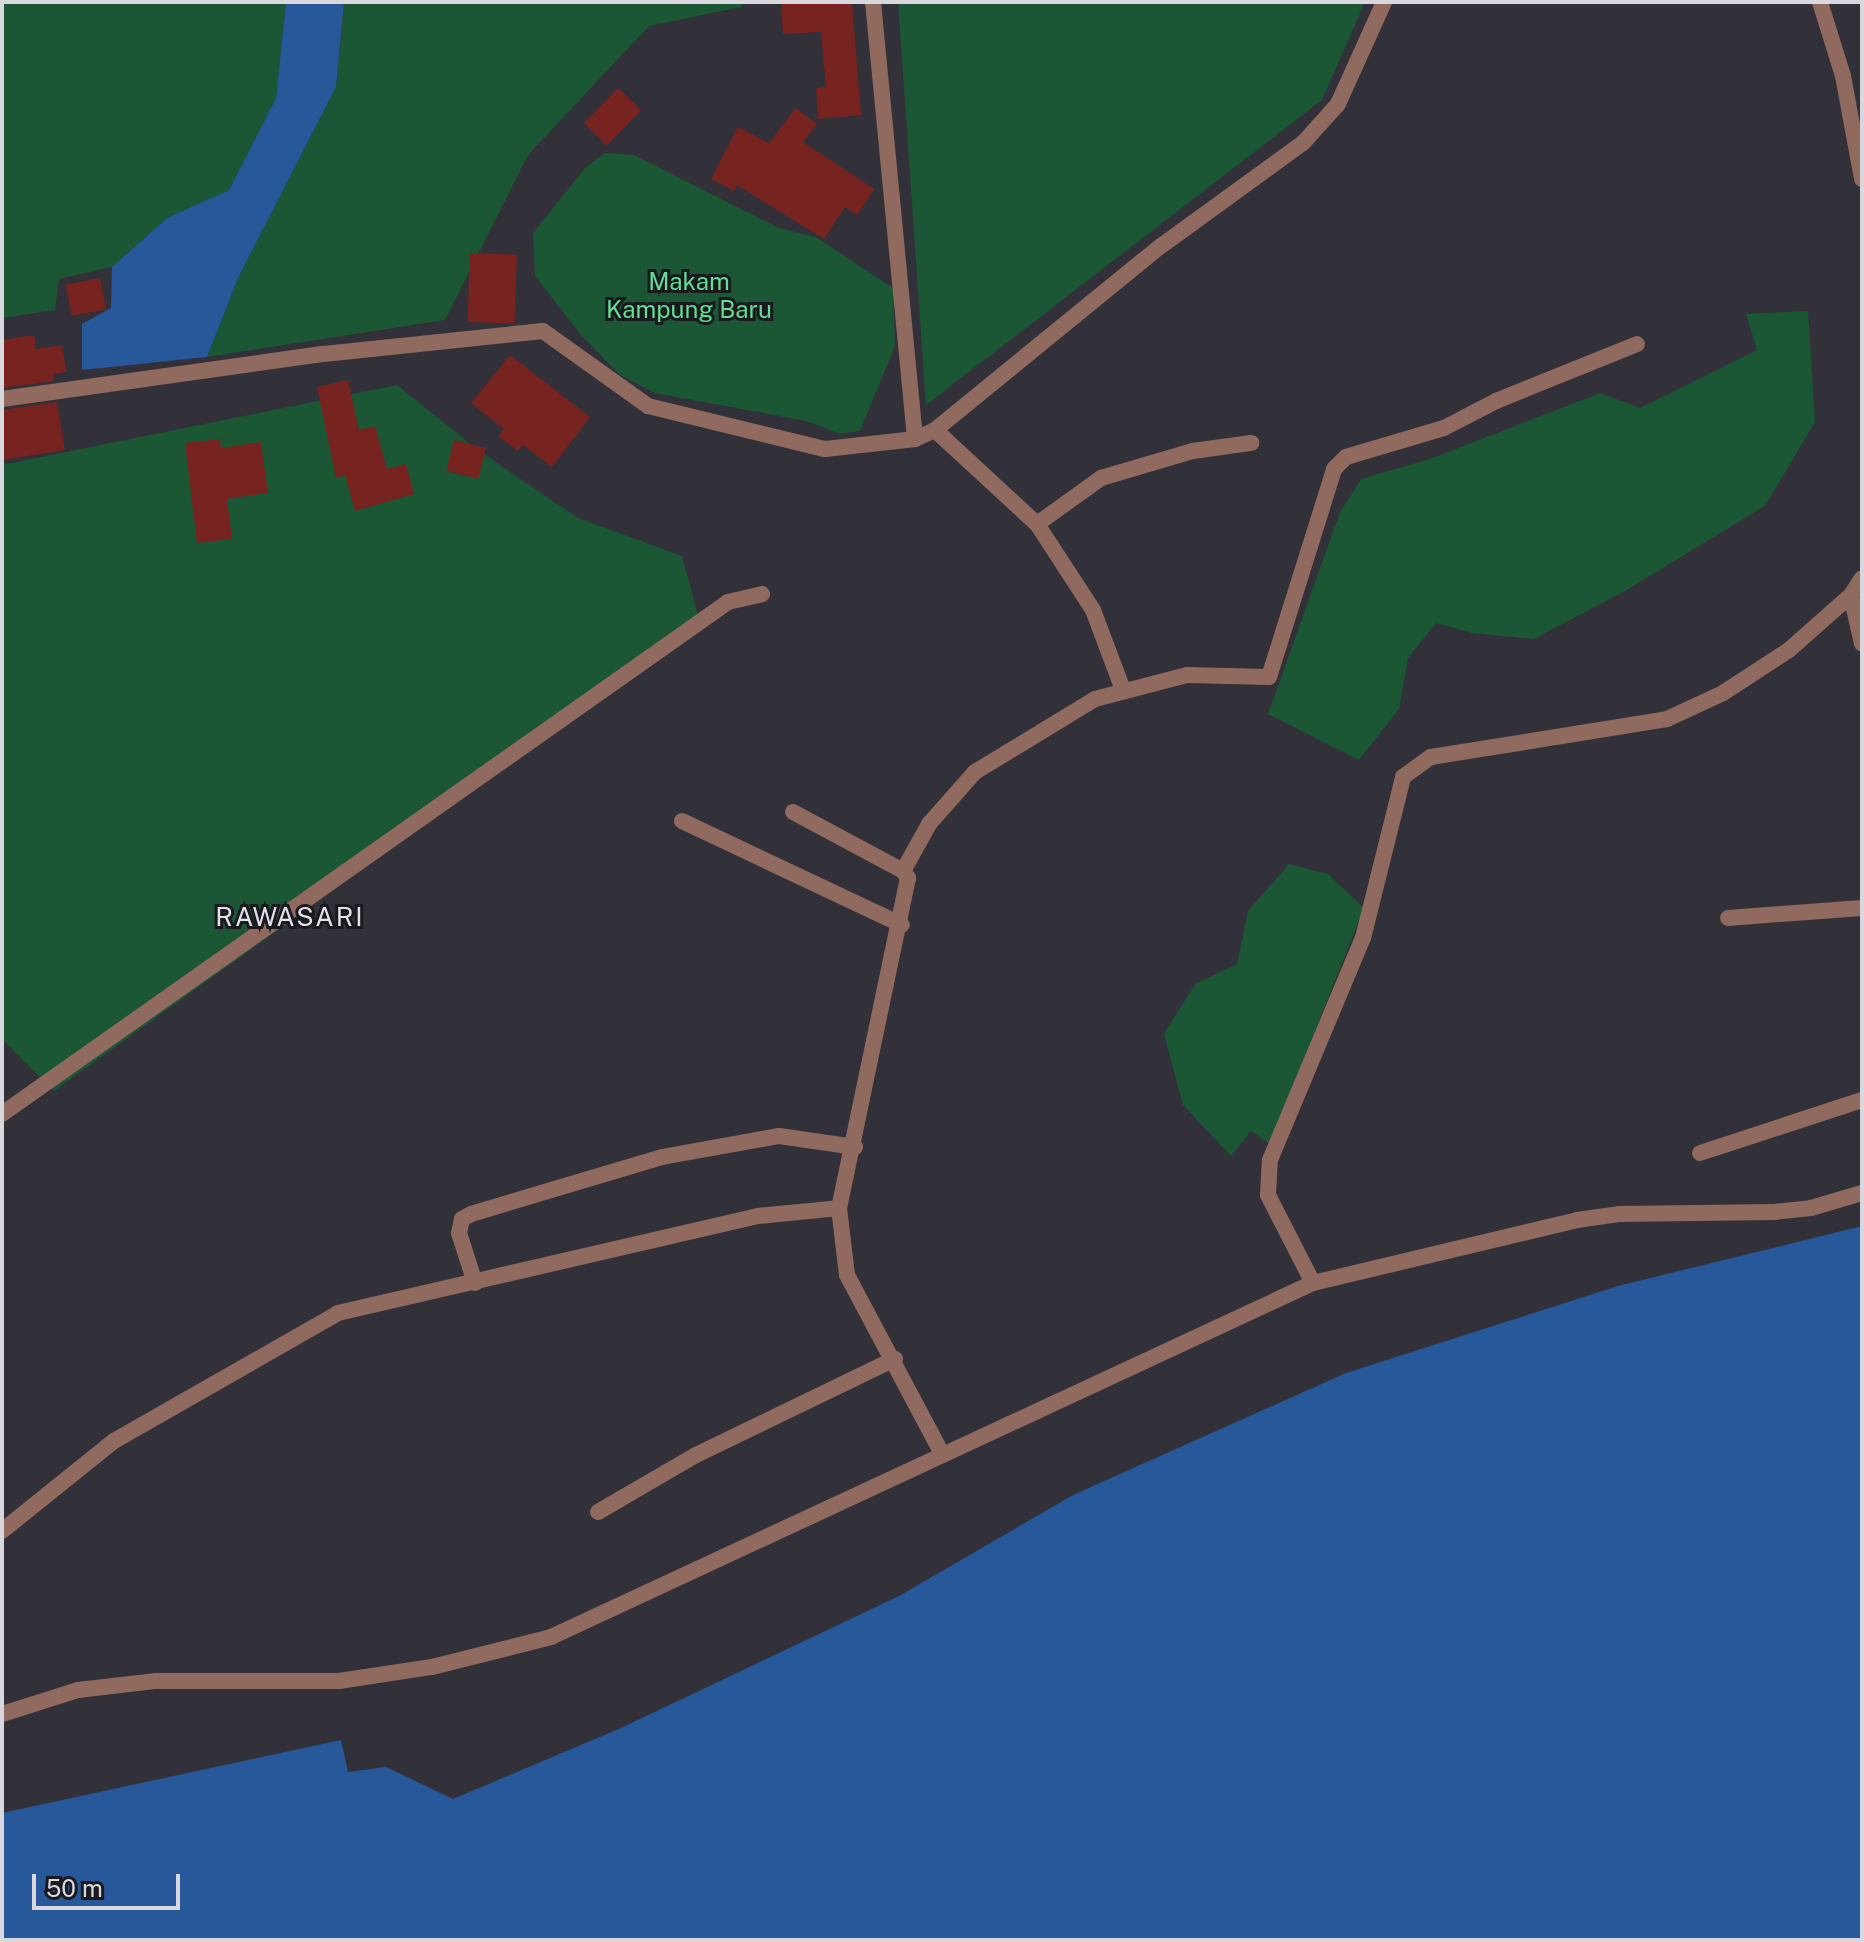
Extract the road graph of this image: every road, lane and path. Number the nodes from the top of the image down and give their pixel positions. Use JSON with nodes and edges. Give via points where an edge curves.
{"nodes":[{"id":1,"x":873,"y":2,"type":"edge"},
{"id":2,"x":1384,"y":2,"type":"edge"},
{"id":3,"x":1820,"y":2,"type":"edge"},
{"id":4,"x":1862,"y":179,"type":"edge"},
{"id":5,"x":1637,"y":344,"type":"dead end"},
{"id":6,"x":2,"y":399,"type":"edge"},
{"id":7,"x":935,"y":430,"type":"junction"},
{"id":8,"x":915,"y":439,"type":"junction"},
{"id":9,"x":1251,"y":443,"type":"dead end"},
{"id":10,"x":1037,"y":524,"type":"junction"},
{"id":11,"x":1862,"y":578,"type":"edge"},
{"id":12,"x":762,"y":594,"type":"dead end"},
{"id":13,"x":1851,"y":595,"type":"junction"},
{"id":14,"x":1862,"y":644,"type":"edge"},
{"id":15,"x":1123,"y":690,"type":"junction"},
{"id":16,"x":793,"y":812,"type":"dead end"},
{"id":17,"x":682,"y":821,"type":"dead end"},
{"id":18,"x":903,"y":871,"type":"junction"},
{"id":19,"x":1862,"y":908,"type":"edge"},
{"id":20,"x":1728,"y":918,"type":"dead end"},
{"id":21,"x":902,"y":925,"type":"junction"},
{"id":22,"x":1862,"y":1100,"type":"edge"},
{"id":23,"x":2,"y":1114,"type":"edge"},
{"id":24,"x":855,"y":1147,"type":"junction"},
{"id":25,"x":1700,"y":1153,"type":"dead end"},
{"id":26,"x":1862,"y":1193,"type":"edge"},
{"id":27,"x":839,"y":1208,"type":"junction"},
{"id":28,"x":475,"y":1283,"type":"junction"},
{"id":29,"x":1313,"y":1283,"type":"junction"},
{"id":30,"x":895,"y":1359,"type":"junction"},
{"id":31,"x":942,"y":1454,"type":"junction"},
{"id":32,"x":598,"y":1512,"type":"dead end"},
{"id":33,"x":2,"y":1531,"type":"edge"},
{"id":34,"x":4,"y":1708,"type":"edge"}],
"edges":[{"from":1,"to":8,"type":"street"},
{"from":2,"to":7,"type":"street","via":[[1338,104],[1314,132],[1161,246]]},
{"from":3,"to":4,"type":"street","via":[[1843,76]]},
{"from":5,"to":15,"type":"street","via":[[1496,401],[1444,428],[1346,457],[1334,469],[1269,677],[1187,675]]},
{"from":6,"to":8,"type":"street","via":[[324,354],[543,331],[648,406],[825,449]]},
{"from":7,"to":8,"type":"street"},
{"from":7,"to":10,"type":"street"},
{"from":9,"to":10,"type":"street","via":[[1193,451],[1101,478]]},
{"from":10,"to":15,"type":"street","via":[[1093,610]]},
{"from":11,"to":13,"type":"street"},
{"from":12,"to":23,"type":"street","via":[[728,602]]},
{"from":13,"to":14,"type":"street"},
{"from":13,"to":29,"type":"street","via":[[1789,650],[1723,693],[1667,719],[1431,757],[1403,777],[1363,938],[1270,1160],[1268,1195]]},
{"from":15,"to":18,"type":"street","via":[[1095,699],[975,772],[929,824]]},
{"from":16,"to":18,"type":"street"},
{"from":17,"to":21,"type":"street"},
{"from":18,"to":21,"type":"street","via":[[909,888]]},
{"from":19,"to":20,"type":"street"},
{"from":21,"to":24,"type":"street"},
{"from":22,"to":25,"type":"street"},
{"from":24,"to":27,"type":"street"},
{"from":24,"to":28,"type":"street","via":[[764,1139],[662,1157],[471,1214],[462,1219],[459,1233]]},
{"from":26,"to":29,"type":"street","via":[[1774,1212],[1619,1214],[1577,1220]]},
{"from":27,"to":28,"type":"street","via":[[758,1216]]},
{"from":27,"to":30,"type":"street","via":[[847,1275]]},
{"from":28,"to":33,"type":"street","via":[[338,1313],[298,1332],[114,1441]]},
{"from":29,"to":31,"type":"street"},
{"from":30,"to":31,"type":"street"},
{"from":30,"to":32,"type":"street","via":[[696,1455]]},
{"from":31,"to":34,"type":"street","via":[[581,1624],[510,1648],[339,1681],[156,1681],[78,1690]]}]}
